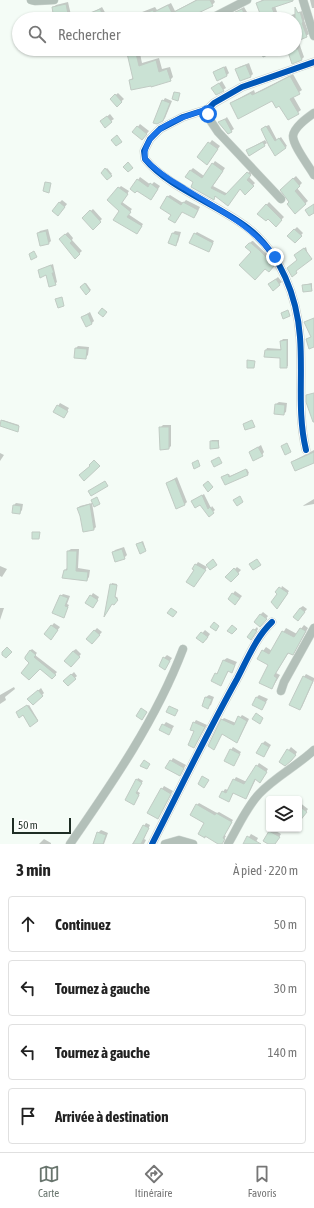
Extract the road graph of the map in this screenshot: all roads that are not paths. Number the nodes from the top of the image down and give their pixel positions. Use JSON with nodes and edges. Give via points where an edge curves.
{"nodes":[{"id":1,"x":31,"y":0,"type":"edge"},
{"id":2,"x":54,"y":0,"type":"edge"},
{"id":3,"x":248,"y":0,"type":"edge"},
{"id":4,"x":303,"y":0,"type":"edge"},
{"id":5,"x":224,"y":12,"type":"edge"},
{"id":6,"x":314,"y":36,"type":"edge"},
{"id":7,"x":314,"y":62,"type":"edge"},
{"id":8,"x":208,"y":109,"type":"junction"},
{"id":9,"x":314,"y":113,"type":"edge"},
{"id":10,"x":314,"y":175,"type":"edge"},
{"id":11,"x":281,"y":199,"type":"dead end"},
{"id":12,"x":306,"y":450,"type":"dead end"},
{"id":13,"x":272,"y":622,"type":"dead end"},
{"id":14,"x":314,"y":629,"type":"edge"},
{"id":15,"x":183,"y":649,"type":"dead end"},
{"id":16,"x":281,"y":691,"type":"dead end"},
{"id":17,"x":314,"y":750,"type":"edge"},
{"id":18,"x":70,"y":844,"type":"edge"},
{"id":19,"x":152,"y":844,"type":"edge"},
{"id":20,"x":165,"y":844,"type":"edge"},
{"id":21,"x":193,"y":844,"type":"edge"},
{"id":22,"x":228,"y":844,"type":"edge"}],
"edges":[{"from":1,"to":2,"type":"street"},
{"from":3,"to":5,"type":"street"},
{"from":4,"to":6,"type":"street"},
{"from":7,"to":8,"type":"street","via":[[242,87]]},
{"from":8,"to":11,"type":"street","via":[[210,120],[218,132]]},
{"from":8,"to":12,"type":"street","via":[[183,116],[160,129],[144,151],[145,159],[159,173],[248,228],[275,257],[285,277],[298,320],[300,419]]},
{"from":9,"to":10,"type":"street","via":[[296,128],[293,136],[296,146]]},
{"from":13,"to":19,"type":"street","via":[[255,646],[224,702]]},
{"from":14,"to":16,"type":"street"},
{"from":15,"to":18,"type":"street","via":[[173,677],[143,734],[107,792]]},
{"from":17,"to":22,"type":"street","via":[[259,794]]},
{"from":20,"to":21,"type":"street","via":[[179,840]]}]}
